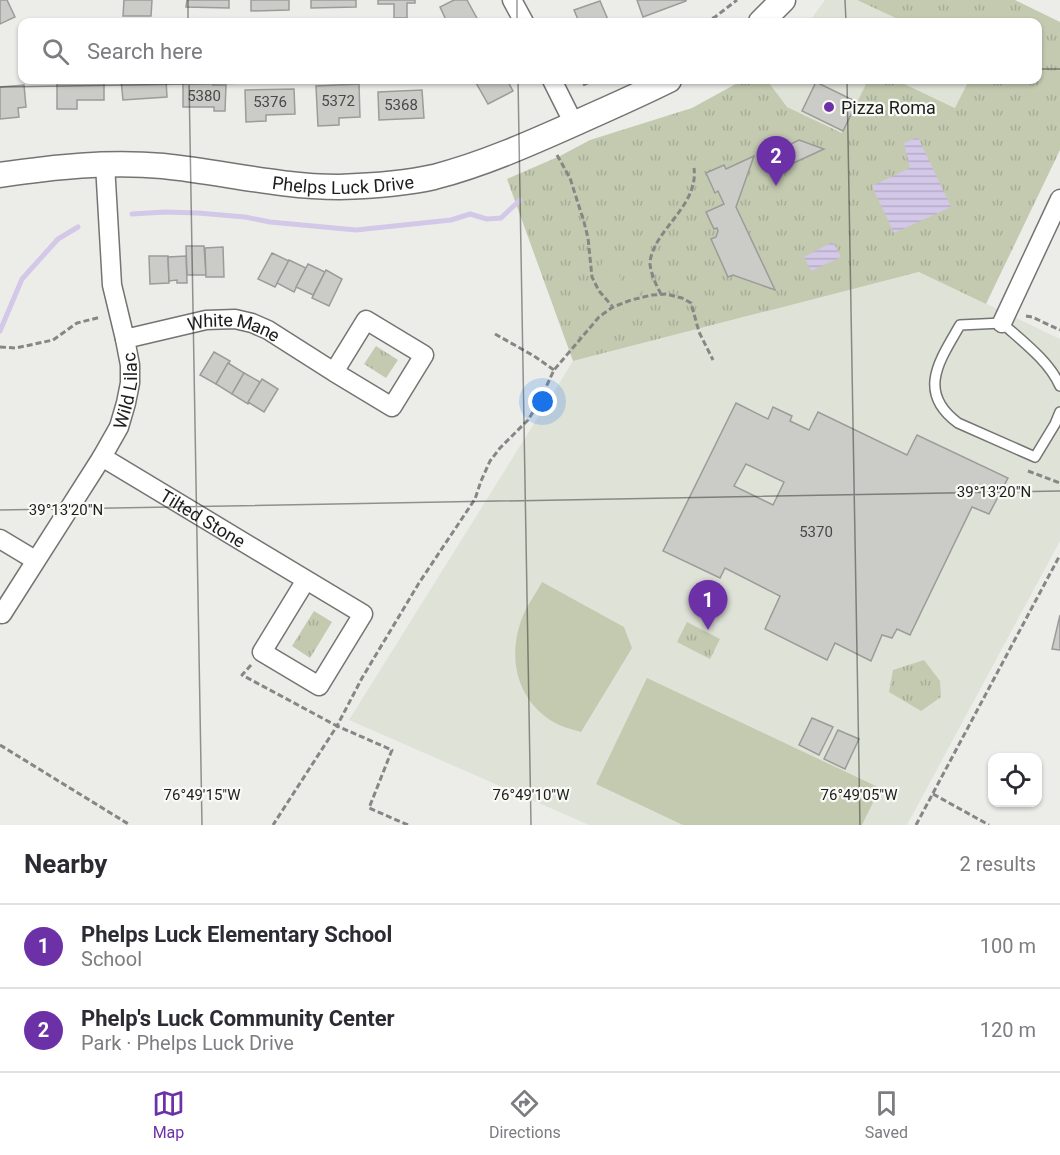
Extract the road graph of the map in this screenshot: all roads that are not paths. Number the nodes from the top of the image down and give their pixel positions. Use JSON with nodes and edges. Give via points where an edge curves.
{"nodes":[{"id":1,"x":513,"y":0,"type":"edge"},
{"id":2,"x":783,"y":0,"type":"edge"},
{"id":3,"x":522,"y":18,"type":"edge"},
{"id":4,"x":765,"y":18,"type":"edge"},
{"id":5,"x":554,"y":84,"type":"edge"},
{"id":6,"x":660,"y":84,"type":"edge"},
{"id":7,"x":574,"y":124,"type":"junction"},
{"id":8,"x":105,"y":164,"type":"junction"},
{"id":9,"x":0,"y":175,"type":"edge"},
{"id":10,"x":1060,"y":199,"type":"edge"},
{"id":11,"x":1002,"y":323,"type":"junction"},
{"id":12,"x":125,"y":339,"type":"junction"},
{"id":13,"x":334,"y":372,"type":"junction"},
{"id":14,"x":1060,"y":386,"type":"edge"},
{"id":15,"x":1060,"y":412,"type":"edge"},
{"id":16,"x":102,"y":457,"type":"junction"},
{"id":17,"x":0,"y":538,"type":"edge"},
{"id":18,"x":35,"y":560,"type":"junction"},
{"id":19,"x":306,"y":580,"type":"junction"},
{"id":20,"x":0,"y":613,"type":"edge"}],
"edges":[{"from":1,"to":3,"type":"street"},
{"from":2,"to":4,"type":"street"},
{"from":5,"to":7,"type":"street"},
{"from":6,"to":7,"type":"street","name":"Phelps Luck Drive"},
{"from":7,"to":8,"type":"street","name":"Phelps Luck Drive","via":[[471,166],[431,178],[391,183],[298,185],[161,166]]},
{"from":8,"to":9,"type":"street","name":"Phelps Luck Drive"},
{"from":8,"to":12,"type":"street","name":"Wild Lilac","via":[[112,285]]},
{"from":10,"to":11,"type":"street"},
{"from":11,"to":14,"type":"lane","via":[[1048,366]]},
{"from":11,"to":15,"type":"lane","via":[[960,325],[935,377],[938,403],[958,423],[1035,457]]},
{"from":12,"to":13,"type":"street","name":"White Mane","via":[[206,320],[235,319],[268,330]]},
{"from":12,"to":16,"type":"street","name":"Wild Lilac","via":[[130,383],[118,427]]},
{"from":13,"to":13,"type":"street","name":"White Mane","via":[[366,320],[424,355],[392,407]]},
{"from":16,"to":18,"type":"street","name":"Wild Lilac"},
{"from":16,"to":19,"type":"street","name":"Tilted Stone"},
{"from":17,"to":18,"type":"street"},
{"from":18,"to":20,"type":"street","name":"Wild Lilac"},
{"from":19,"to":19,"type":"street","name":"Tilted Stone","via":[[262,652],[319,686],[363,614]]}]}
